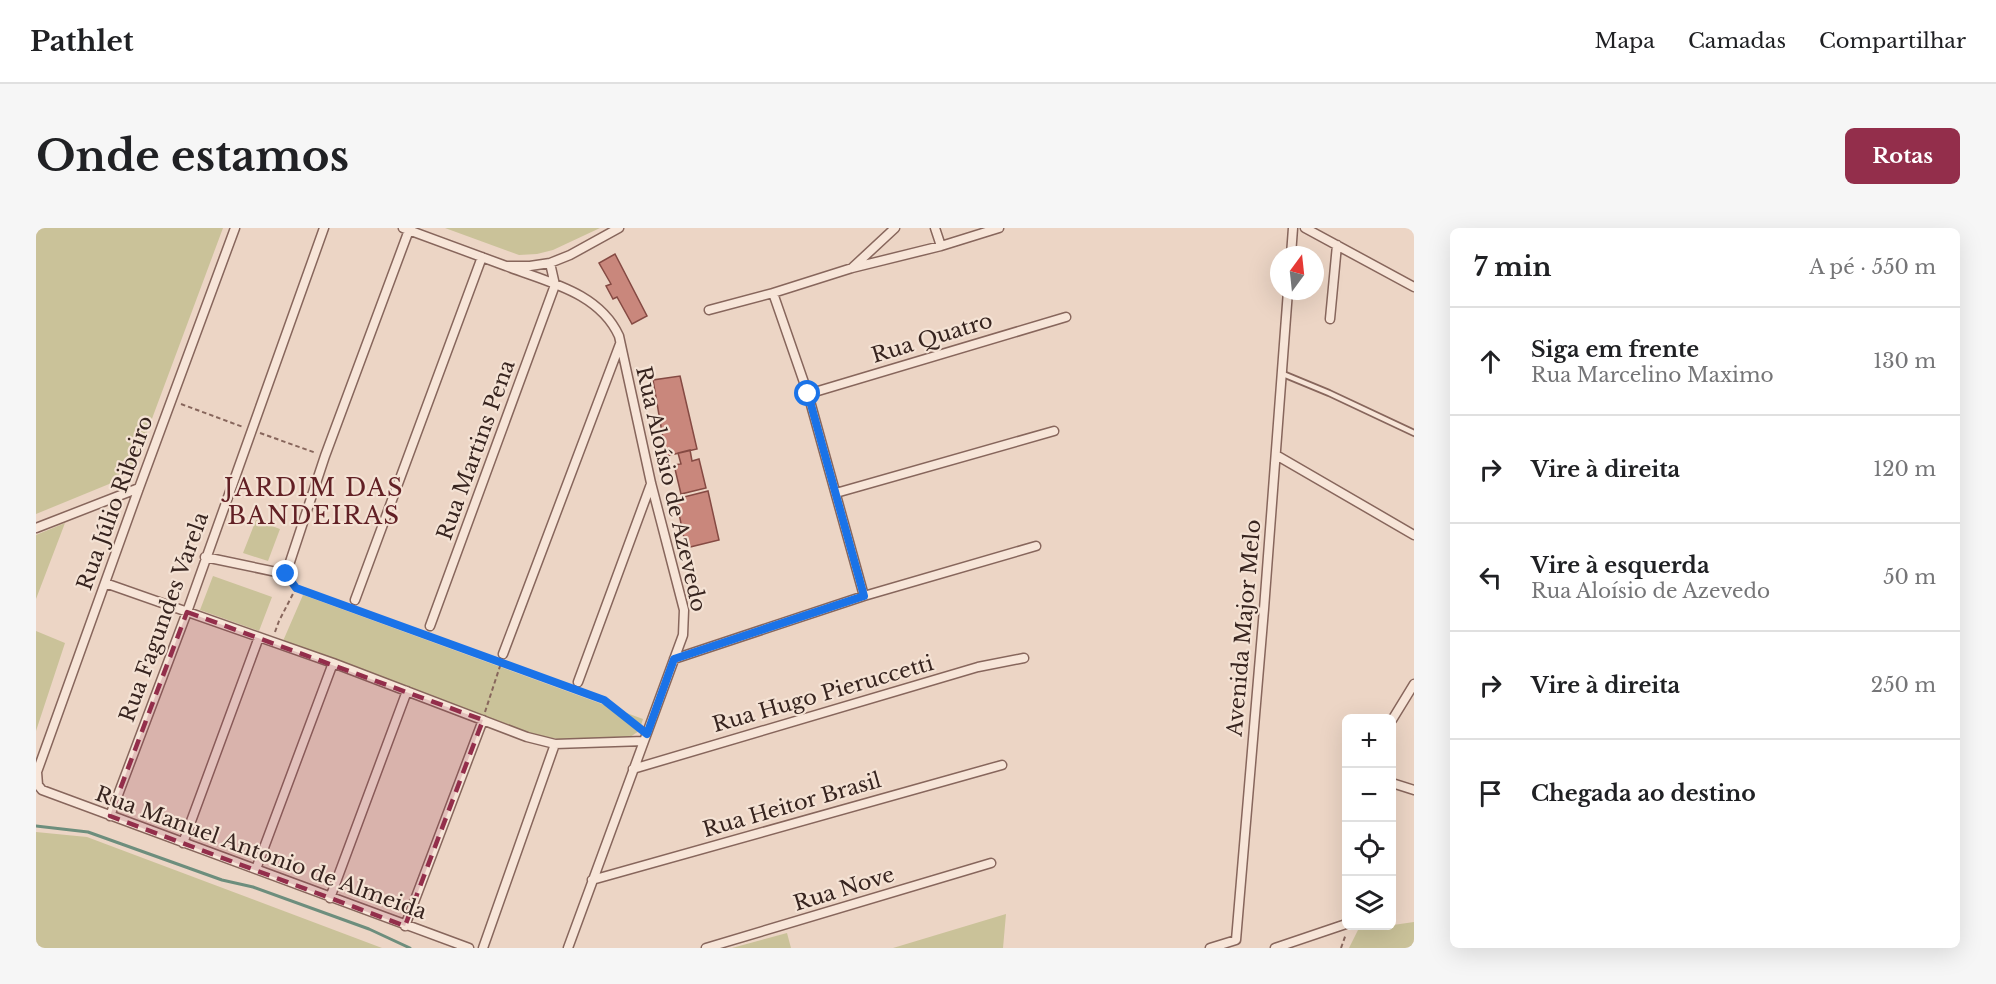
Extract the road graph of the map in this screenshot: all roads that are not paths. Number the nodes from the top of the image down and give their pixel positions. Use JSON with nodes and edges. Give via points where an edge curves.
{"nodes":[{"id":1,"x":235,"y":228,"type":"edge"},
{"id":2,"x":324,"y":228,"type":"edge"},
{"id":3,"x":619,"y":228,"type":"edge"},
{"id":4,"x":895,"y":228,"type":"edge"},
{"id":5,"x":935,"y":228,"type":"edge"},
{"id":6,"x":999,"y":228,"type":"edge"},
{"id":7,"x":1293,"y":228,"type":"edge"},
{"id":8,"x":1305,"y":228,"type":"edge"},
{"id":9,"x":406,"y":229,"type":"edge"},
{"id":10,"x":1337,"y":245,"type":"junction"},
{"id":11,"x":941,"y":246,"type":"junction"},
{"id":12,"x":1292,"y":246,"type":"edge"},
{"id":13,"x":482,"y":257,"type":"junction"},
{"id":14,"x":550,"y":263,"type":"junction"},
{"id":15,"x":506,"y":266,"type":"junction"},
{"id":16,"x":852,"y":268,"type":"junction"},
{"id":17,"x":555,"y":285,"type":"junction"},
{"id":18,"x":1414,"y":287,"type":"edge"},
{"id":19,"x":773,"y":293,"type":"junction"},
{"id":20,"x":1287,"y":300,"type":"edge"},
{"id":21,"x":709,"y":310,"type":"dead end"},
{"id":22,"x":1066,"y":317,"type":"dead end"},
{"id":23,"x":1330,"y":319,"type":"dead end"},
{"id":24,"x":620,"y":344,"type":"junction"},
{"id":25,"x":1282,"y":374,"type":"junction"},
{"id":26,"x":808,"y":394,"type":"junction"},
{"id":27,"x":1054,"y":430,"type":"dead end"},
{"id":28,"x":1414,"y":433,"type":"edge"},
{"id":29,"x":1276,"y":455,"type":"junction"},
{"id":30,"x":651,"y":483,"type":"junction"},
{"id":31,"x":139,"y":488,"type":"junction"},
{"id":32,"x":836,"y":493,"type":"junction"},
{"id":33,"x":36,"y":528,"type":"edge"},
{"id":34,"x":1414,"y":535,"type":"edge"},
{"id":35,"x":1036,"y":546,"type":"dead end"},
{"id":36,"x":205,"y":557,"type":"junction"},
{"id":37,"x":105,"y":583,"type":"junction"},
{"id":38,"x":864,"y":596,"type":"junction"},
{"id":39,"x":355,"y":600,"type":"dead end"},
{"id":40,"x":187,"y":612,"type":"junction"},
{"id":41,"x":430,"y":626,"type":"dead end"},
{"id":42,"x":260,"y":637,"type":"junction"},
{"id":43,"x":503,"y":654,"type":"road end"},
{"id":44,"x":1024,"y":658,"type":"dead end"},
{"id":45,"x":674,"y":659,"type":"junction"},
{"id":46,"x":333,"y":663,"type":"junction"},
{"id":47,"x":578,"y":682,"type":"dead end"},
{"id":48,"x":1414,"y":684,"type":"edge"},
{"id":49,"x":407,"y":691,"type":"junction"},
{"id":50,"x":1396,"y":714,"type":"edge"},
{"id":51,"x":483,"y":720,"type":"junction"},
{"id":52,"x":646,"y":737,"type":"junction"},
{"id":53,"x":555,"y":744,"type":"junction"},
{"id":54,"x":1002,"y":765,"type":"dead end"},
{"id":55,"x":633,"y":769,"type":"junction"},
{"id":56,"x":1396,"y":784,"type":"edge"},
{"id":57,"x":42,"y":790,"type":"joint"},
{"id":58,"x":1414,"y":790,"type":"edge"},
{"id":59,"x":110,"y":816,"type":"junction"},
{"id":60,"x":183,"y":843,"type":"junction"},
{"id":61,"x":991,"y":863,"type":"dead end"},
{"id":62,"x":256,"y":869,"type":"junction"},
{"id":63,"x":592,"y":880,"type":"junction"},
{"id":64,"x":330,"y":898,"type":"junction"},
{"id":65,"x":405,"y":926,"type":"junction"},
{"id":66,"x":1343,"y":930,"type":"edge"},
{"id":67,"x":1236,"y":940,"type":"junction"},
{"id":68,"x":469,"y":948,"type":"edge"},
{"id":69,"x":483,"y":948,"type":"edge"},
{"id":70,"x":568,"y":948,"type":"edge"},
{"id":71,"x":706,"y":948,"type":"edge"},
{"id":72,"x":1210,"y":948,"type":"edge"},
{"id":73,"x":1242,"y":948,"type":"edge"},
{"id":74,"x":1275,"y":948,"type":"edge"}],
"edges":[{"from":1,"to":31,"type":"street","name":"Rua Júlio Ribeiro"},
{"from":2,"to":36,"type":"street","name":"Rua Fagundes Varela"},
{"from":3,"to":14,"type":"street"},
{"from":4,"to":16,"type":"street"},
{"from":5,"to":11,"type":"street"},
{"from":6,"to":11,"type":"street"},
{"from":7,"to":12,"type":"street"},
{"from":8,"to":10,"type":"street"},
{"from":9,"to":13,"type":"street","name":"Rua Aloísio de Azevedo"},
{"from":9,"to":36,"type":"street","via":[[286,574]]},
{"from":10,"to":18,"type":"street"},
{"from":10,"to":23,"type":"street"},
{"from":11,"to":16,"type":"street"},
{"from":13,"to":15,"type":"street","name":"Rua Aloísio de Azevedo"},
{"from":13,"to":39,"type":"street"},
{"from":14,"to":15,"type":"street"},
{"from":14,"to":17,"type":"street"},
{"from":15,"to":17,"type":"street","name":"Rua Aloísio de Azevedo"},
{"from":16,"to":19,"type":"street"},
{"from":17,"to":24,"type":"street","name":"Rua Aloísio de Azevedo","via":[[582,296],[606,314]]},
{"from":17,"to":41,"type":"street","name":"Rua Martins Pena"},
{"from":19,"to":21,"type":"street"},
{"from":19,"to":26,"type":"street"},
{"from":20,"to":25,"type":"street","name":"Avenida Major Melo"},
{"from":22,"to":26,"type":"street","name":"Rua Quatro"},
{"from":24,"to":30,"type":"street","name":"Rua Aloísio de Azevedo"},
{"from":24,"to":43,"type":"street"},
{"from":25,"to":28,"type":"lane"},
{"from":25,"to":29,"type":"street","name":"Avenida Major Melo"},
{"from":26,"to":32,"type":"street"},
{"from":27,"to":32,"type":"street"},
{"from":29,"to":34,"type":"street"},
{"from":29,"to":67,"type":"street","name":"Avenida Major Melo"},
{"from":30,"to":45,"type":"street","name":"Rua Aloísio de Azevedo","via":[[684,610],[683,635]]},
{"from":30,"to":47,"type":"street"},
{"from":31,"to":33,"type":"street"},
{"from":31,"to":37,"type":"street","name":"Rua Júlio Ribeiro"},
{"from":32,"to":38,"type":"street"},
{"from":35,"to":38,"type":"street"},
{"from":36,"to":40,"type":"street","name":"Rua Fagundes Varela"},
{"from":37,"to":40,"type":"street"},
{"from":37,"to":57,"type":"street","name":"Rua Júlio Ribeiro","via":[[37,772]]},
{"from":38,"to":45,"type":"street"},
{"from":40,"to":42,"type":"street"},
{"from":40,"to":59,"type":"street","name":"Rua Fagundes Varela"},
{"from":42,"to":46,"type":"street"},
{"from":42,"to":60,"type":"street"},
{"from":44,"to":55,"type":"street","name":"Rua Hugo Pieruccetti","via":[[978,667]]},
{"from":45,"to":52,"type":"street","name":"Rua Aloísio de Azevedo"},
{"from":46,"to":49,"type":"street"},
{"from":46,"to":62,"type":"street"},
{"from":48,"to":50,"type":"street"},
{"from":49,"to":51,"type":"street"},
{"from":49,"to":64,"type":"street"},
{"from":51,"to":53,"type":"street"},
{"from":51,"to":65,"type":"street"},
{"from":52,"to":53,"type":"street"},
{"from":52,"to":55,"type":"street","name":"Rua Aloísio de Azevedo"},
{"from":53,"to":69,"type":"street"},
{"from":54,"to":63,"type":"street","name":"Rua Heitor Brasil"},
{"from":55,"to":63,"type":"street","name":"Rua Aloísio de Azevedo"},
{"from":56,"to":58,"type":"street"},
{"from":57,"to":59,"type":"street","name":"Rua Manuel Antonio de Almeida"},
{"from":59,"to":60,"type":"street","name":"Rua Manuel Antonio de Almeida"},
{"from":60,"to":62,"type":"street","name":"Rua Manuel Antonio de Almeida"},
{"from":61,"to":71,"type":"street","name":"Rua Nove"},
{"from":62,"to":64,"type":"street","name":"Rua Manuel Antonio de Almeida"},
{"from":63,"to":70,"type":"street","name":"Rua Aloísio de Azevedo"},
{"from":64,"to":65,"type":"street","name":"Rua Manuel Antonio de Almeida"},
{"from":65,"to":68,"type":"street","name":"Rua Manuel Antonio de Almeida"},
{"from":66,"to":74,"type":"street"},
{"from":67,"to":72,"type":"street"},
{"from":67,"to":73,"type":"street"}]}
